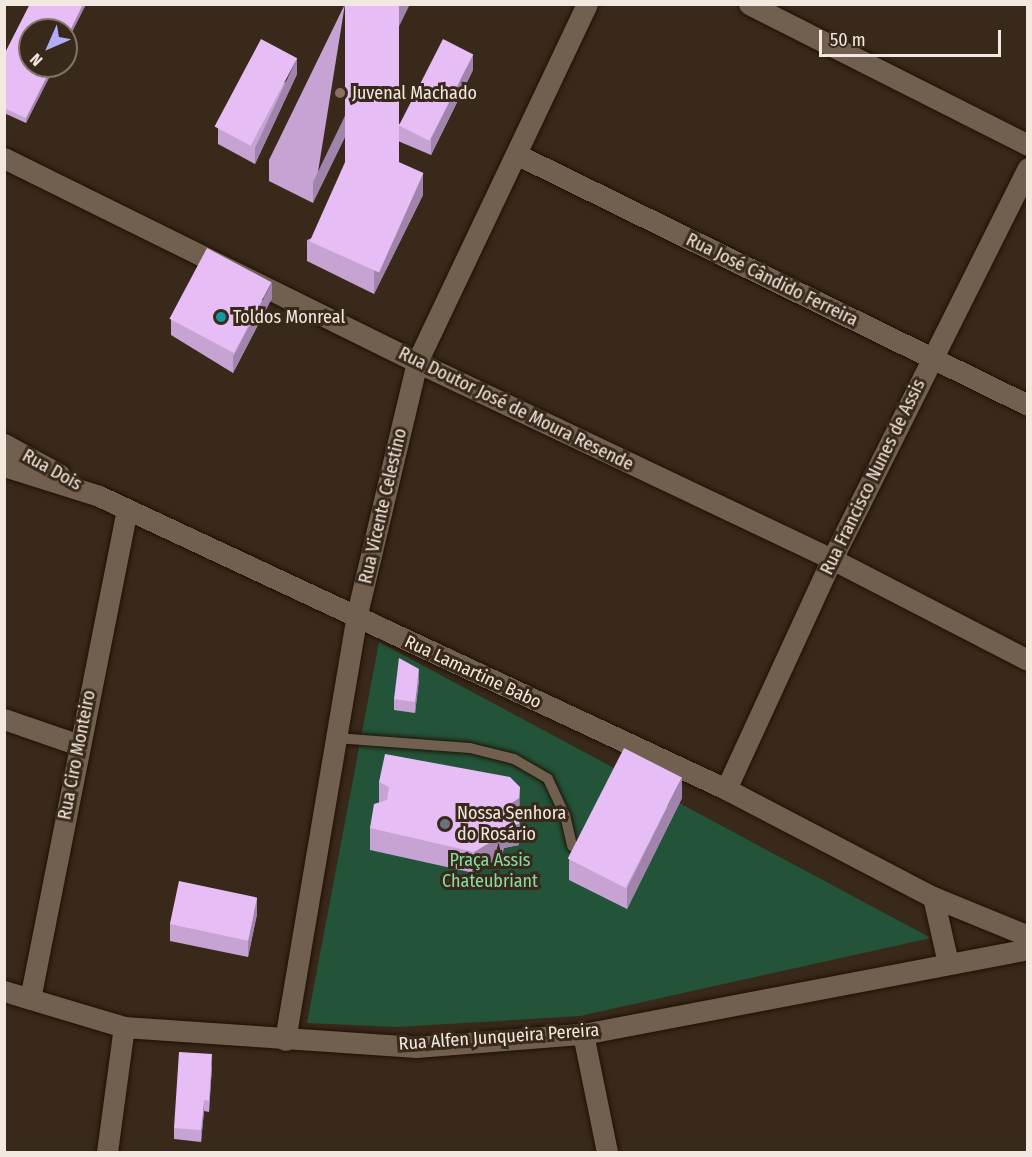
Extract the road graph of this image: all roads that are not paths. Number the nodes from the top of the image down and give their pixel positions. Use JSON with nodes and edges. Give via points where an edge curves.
{"nodes":[{"id":1,"x":587,"y":4,"type":"edge"},
{"id":2,"x":749,"y":4,"type":"edge"},
{"id":3,"x":1028,"y":145,"type":"edge"},
{"id":4,"x":516,"y":154,"type":"junction"},
{"id":5,"x":4,"y":158,"type":"edge"},
{"id":6,"x":1028,"y":168,"type":"edge"},
{"id":7,"x":931,"y":358,"type":"junction"},
{"id":8,"x":417,"y":362,"type":"junction"},
{"id":9,"x":1028,"y":405,"type":"edge"},
{"id":10,"x":4,"y":444,"type":"edge"},
{"id":11,"x":4,"y":466,"type":"edge"},
{"id":12,"x":99,"y":496,"type":"junction"},
{"id":13,"x":127,"y":510,"type":"junction"},
{"id":14,"x":832,"y":559,"type":"junction"},
{"id":15,"x":356,"y":618,"type":"junction"},
{"id":16,"x":1028,"y":660,"type":"edge"},
{"id":17,"x":4,"y":718,"type":"edge"},
{"id":18,"x":336,"y":738,"type":"junction"},
{"id":19,"x":78,"y":745,"type":"junction"},
{"id":20,"x":726,"y":789,"type":"junction"},
{"id":21,"x":572,"y":846,"type":"dead end"},
{"id":22,"x":933,"y":897,"type":"junction"},
{"id":23,"x":1028,"y":936,"type":"edge"},
{"id":24,"x":1028,"y":949,"type":"edge"},
{"id":25,"x":948,"y":963,"type":"junction"},
{"id":26,"x":4,"y":991,"type":"edge"},
{"id":27,"x":30,"y":999,"type":"junction"},
{"id":28,"x":124,"y":1027,"type":"junction"},
{"id":29,"x":583,"y":1034,"type":"junction"},
{"id":30,"x":285,"y":1040,"type":"junction"},
{"id":31,"x":106,"y":1152,"type":"edge"},
{"id":32,"x":607,"y":1152,"type":"edge"}],
"edges":[{"from":1,"to":4,"type":"street","name":"Rua Vicente Celestino"},
{"from":2,"to":3,"type":"street"},
{"from":4,"to":7,"type":"street","name":"Rua José Cândido Ferreira"},
{"from":4,"to":8,"type":"street","name":"Rua Vicente Celestino"},
{"from":5,"to":8,"type":"street","name":"Rua Doutor José de Moura Resende"},
{"from":6,"to":7,"type":"street","name":"Rua Francisco Nunes de Assis"},
{"from":7,"to":9,"type":"street","name":"Rua José Cândido Ferreira"},
{"from":7,"to":14,"type":"street","name":"Rua Francisco Nunes de Assis"},
{"from":8,"to":14,"type":"street","name":"Rua Doutor José de Moura Resende"},
{"from":8,"to":15,"type":"street","name":"Rua Vicente Celestino"},
{"from":10,"to":12,"type":"street","name":"Rua Dois"},
{"from":11,"to":12,"type":"street","name":"Rua Lamartine Babo"},
{"from":12,"to":13,"type":"street","name":"Rua Lamartine Babo"},
{"from":13,"to":15,"type":"street","name":"Rua Lamartine Babo"},
{"from":13,"to":19,"type":"street","name":"Rua Ciro Monteiro"},
{"from":14,"to":16,"type":"street","name":"Rua Doutor José de Moura Resende"},
{"from":14,"to":20,"type":"street","name":"Rua Francisco Nunes de Assis"},
{"from":15,"to":18,"type":"street","name":"Rua Vicente Celestino"},
{"from":15,"to":20,"type":"street","name":"Rua Lamartine Babo"},
{"from":17,"to":19,"type":"street"},
{"from":18,"to":21,"type":"lane","via":[[470,748],[514,759],[548,779],[565,815]]},
{"from":18,"to":30,"type":"street","name":"Rua Vicente Celestino"},
{"from":19,"to":27,"type":"street","name":"Rua Ciro Monteiro"},
{"from":20,"to":22,"type":"street","name":"Rua Lamartine Babo"},
{"from":22,"to":23,"type":"street","name":"Rua Lamartine Babo"},
{"from":22,"to":25,"type":"street"},
{"from":24,"to":25,"type":"street","name":"Rua Alfen Junqueira Pereira"},
{"from":25,"to":29,"type":"street","name":"Rua Alfen Junqueira Pereira"},
{"from":26,"to":27,"type":"street","name":"Rua Alfen Junqueira Pereira"},
{"from":27,"to":28,"type":"street","name":"Rua Alfen Junqueira Pereira"},
{"from":28,"to":30,"type":"street","name":"Rua Alfen Junqueira Pereira"},
{"from":28,"to":31,"type":"street"},
{"from":29,"to":30,"type":"street","name":"Rua Alfen Junqueira Pereira","via":[[416,1047]]},
{"from":29,"to":32,"type":"street"}]}
